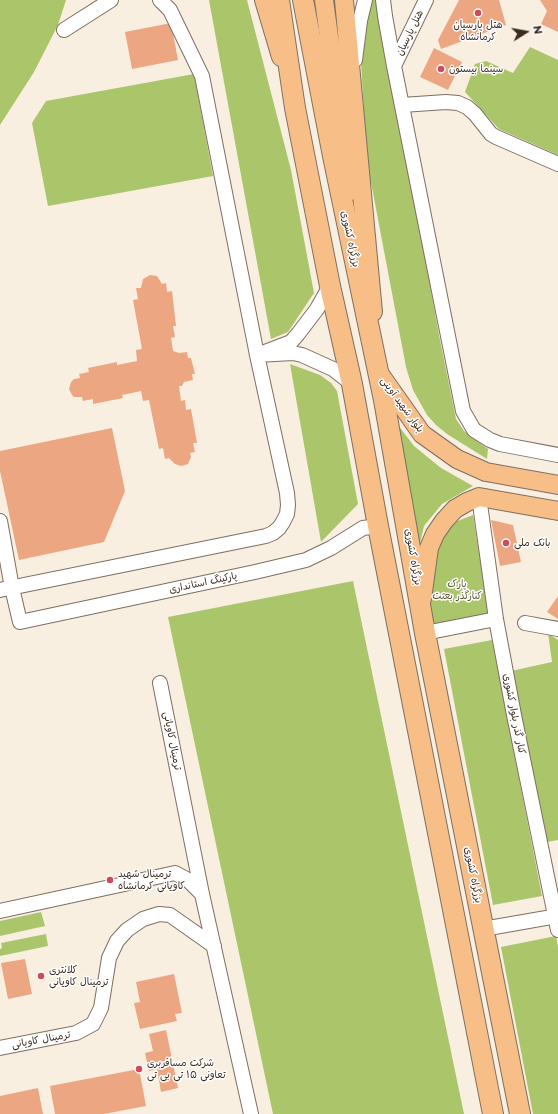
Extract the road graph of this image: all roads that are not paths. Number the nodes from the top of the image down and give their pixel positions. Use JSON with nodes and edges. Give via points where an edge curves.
{"nodes":[{"id":1,"x":111,"y":0,"type":"edge"},
{"id":2,"x":160,"y":0,"type":"edge"},
{"id":3,"x":264,"y":0,"type":"edge"},
{"id":4,"x":279,"y":0,"type":"edge"},
{"id":5,"x":303,"y":0,"type":"edge"},
{"id":6,"x":324,"y":0,"type":"edge"},
{"id":7,"x":344,"y":0,"type":"edge"},
{"id":8,"x":365,"y":0,"type":"edge"},
{"id":9,"x":383,"y":0,"type":"edge"},
{"id":10,"x":426,"y":0,"type":"edge"},
{"id":11,"x":64,"y":30,"type":"dead end"},
{"id":12,"x":394,"y":66,"type":"junction"},
{"id":13,"x":352,"y":84,"type":"junction"},
{"id":14,"x":402,"y":105,"type":"junction"},
{"id":15,"x":295,"y":108,"type":"junction"},
{"id":16,"x":558,"y":164,"type":"edge"},
{"id":17,"x":330,"y":286,"type":"junction"},
{"id":18,"x":367,"y":321,"type":"junction"},
{"id":19,"x":257,"y":355,"type":"junction"},
{"id":20,"x":379,"y":373,"type":"junction"},
{"id":21,"x":352,"y":384,"type":"junction"},
{"id":22,"x":558,"y":455,"type":"edge"},
{"id":23,"x":486,"y":472,"type":"junction"},
{"id":24,"x":558,"y":485,"type":"edge"},
{"id":25,"x":479,"y":497,"type":"junction"},
{"id":26,"x":558,"y":511,"type":"edge"},
{"id":27,"x":0,"y":521,"type":"edge"},
{"id":28,"x":378,"y":526,"type":"junction"},
{"id":29,"x":6,"y":589,"type":"edge"},
{"id":30,"x":421,"y":604,"type":"junction"},
{"id":31,"x":496,"y":619,"type":"junction"},
{"id":32,"x":525,"y":623,"type":"dead end"},
{"id":33,"x":558,"y":629,"type":"edge"},
{"id":34,"x":425,"y":634,"type":"junction"},
{"id":35,"x":160,"y":683,"type":"dead end"},
{"id":36,"x":202,"y":894,"type":"junction"},
{"id":37,"x":0,"y":911,"type":"edge"},
{"id":38,"x":557,"y":921,"type":"edge"},
{"id":39,"x":483,"y":929,"type":"junction"},
{"id":40,"x":214,"y":946,"type":"junction"},
{"id":41,"x":0,"y":1048,"type":"edge"},
{"id":42,"x":251,"y":1114,"type":"edge"},
{"id":43,"x":493,"y":1114,"type":"edge"},
{"id":44,"x":520,"y":1114,"type":"edge"}],
"edges":[{"from":1,"to":11,"type":"street"},
{"from":2,"to":19,"type":"street","via":[[170,10],[202,76]]},
{"from":3,"to":15,"type":"main road"},
{"from":4,"to":15,"type":"highway"},
{"from":5,"to":18,"type":"highway","name":"بزرگراه کشوری"},
{"from":6,"to":18,"type":"main road"},
{"from":7,"to":13,"type":"main road"},
{"from":8,"to":13,"type":"street"},
{"from":9,"to":12,"type":"street"},
{"from":10,"to":12,"type":"street","name":"هتل پارسیان"},
{"from":12,"to":14,"type":"street"},
{"from":13,"to":20,"type":"main road"},
{"from":14,"to":16,"type":"street","via":[[458,103],[475,114],[491,134]]},
{"from":14,"to":22,"type":"street","via":[[463,411],[474,430],[490,440]]},
{"from":15,"to":17,"type":"highway"},
{"from":17,"to":19,"type":"street","via":[[317,309],[291,342]]},
{"from":17,"to":21,"type":"highway"},
{"from":18,"to":20,"type":"highway","name":"بزرگراه کشوری"},
{"from":19,"to":21,"type":"street","via":[[302,355],[333,369]]},
{"from":19,"to":29,"type":"street","via":[[287,493],[287,514],[279,528],[266,536]]},
{"from":20,"to":23,"type":"main road","name":"بلوار شهید آوینی","via":[[422,434],[457,459]]},
{"from":20,"to":30,"type":"highway","name":"بزرگراه کشوری"},
{"from":21,"to":28,"type":"highway"},
{"from":23,"to":24,"type":"main road","name":"بلوار شهید آوینی"},
{"from":23,"to":25,"type":"main road"},
{"from":25,"to":26,"type":"main road"},
{"from":25,"to":30,"type":"main road","via":[[455,509],[435,534],[429,548]]},
{"from":25,"to":31,"type":"street","name":"کنار گذر بلوار کشوری"},
{"from":27,"to":29,"type":"street"},
{"from":28,"to":29,"type":"street","name":"پارکینگ استانداری","via":[[363,528],[306,560],[20,622]]},
{"from":28,"to":43,"type":"highway"},
{"from":30,"to":34,"type":"highway","name":"بزرگراه کشوری"},
{"from":31,"to":34,"type":"street"},
{"from":31,"to":38,"type":"street","name":"کنار گذر بلوار کشوری"},
{"from":32,"to":33,"type":"street"},
{"from":34,"to":39,"type":"highway","name":"بزرگراه کشوری"},
{"from":35,"to":36,"type":"street","name":"ترمینال کاویانی"},
{"from":36,"to":37,"type":"street","via":[[188,880],[175,873]]},
{"from":36,"to":40,"type":"street","name":"ترمینال کاویانی"},
{"from":38,"to":39,"type":"street"},
{"from":39,"to":44,"type":"highway","name":"بزرگراه کشوری"},
{"from":40,"to":41,"type":"street","name":"ترمینال کاویانی","via":[[170,915],[159,914],[143,919],[117,941],[109,958],[101,1008],[93,1024],[76,1034]]},
{"from":40,"to":42,"type":"street","name":"ترمینال کاویانی"}]}
